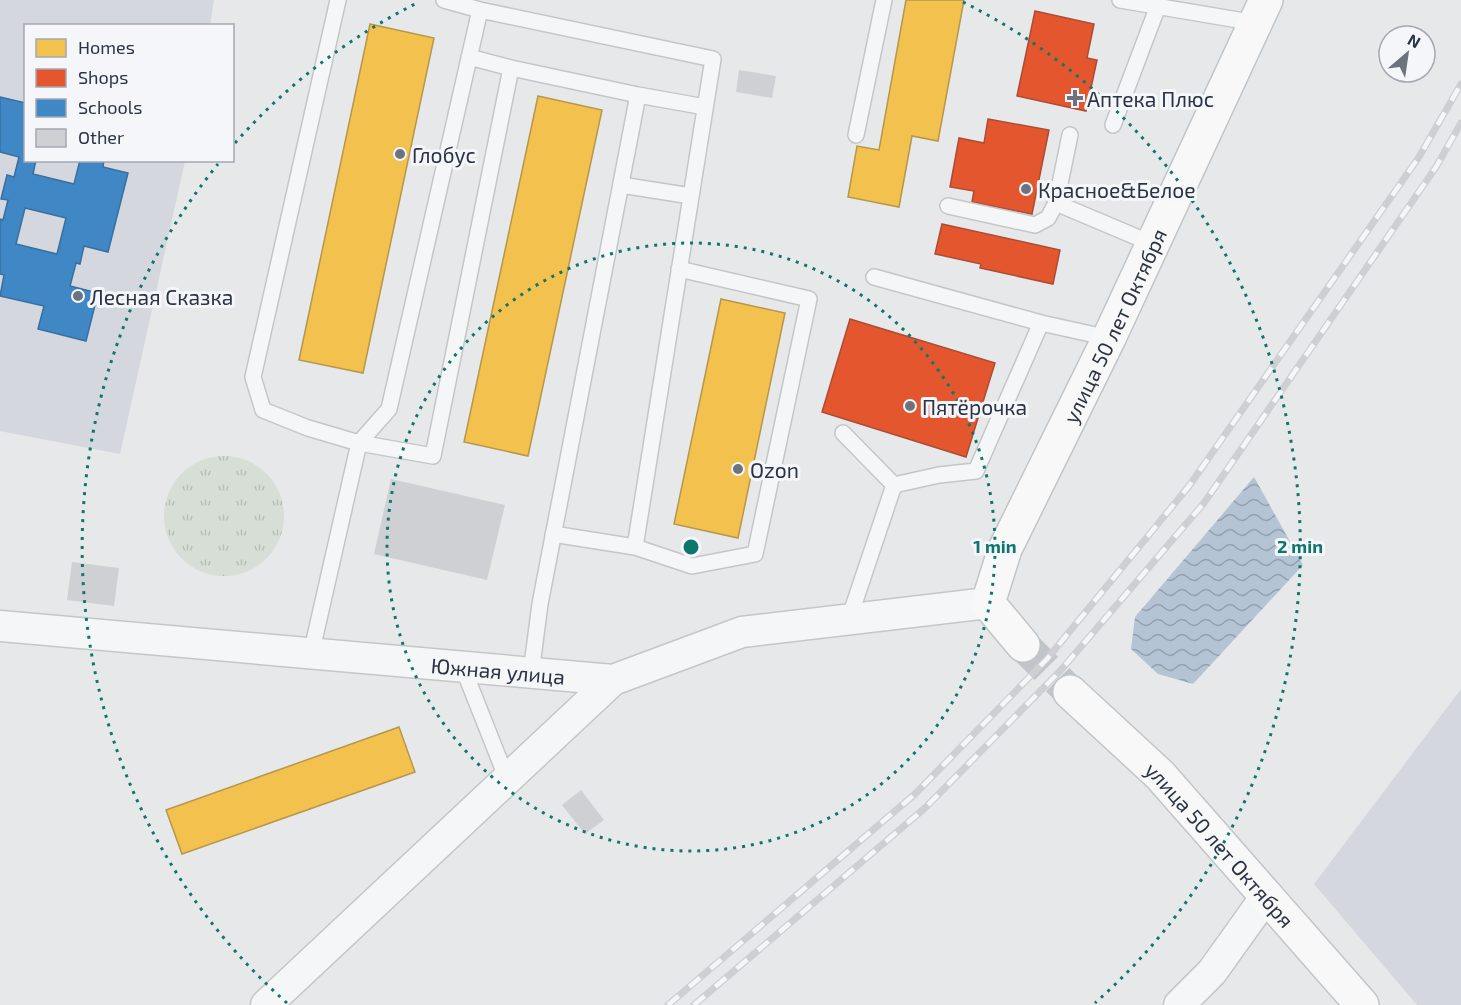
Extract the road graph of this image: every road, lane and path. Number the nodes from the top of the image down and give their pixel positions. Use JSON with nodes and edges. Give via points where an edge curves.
{"nodes":[{"id":1,"x":338,"y":0,"type":"edge"},
{"id":2,"x":444,"y":0,"type":"edge"},
{"id":3,"x":884,"y":0,"type":"edge"},
{"id":4,"x":1120,"y":0,"type":"edge"},
{"id":5,"x":1183,"y":5,"type":"edge"},
{"id":6,"x":1158,"y":6,"type":"junction"},
{"id":7,"x":480,"y":10,"type":"junction"},
{"id":8,"x":1261,"y":11,"type":"edge"},
{"id":9,"x":469,"y":57,"type":"junction"},
{"id":10,"x":511,"y":68,"type":"junction"},
{"id":11,"x":638,"y":95,"type":"junction"},
{"id":12,"x":705,"y":107,"type":"junction"},
{"id":13,"x":1113,"y":125,"type":"dead end"},
{"id":14,"x":856,"y":135,"type":"dead end"},
{"id":15,"x":1070,"y":135,"type":"dead end"},
{"id":16,"x":621,"y":185,"type":"junction"},
{"id":17,"x":691,"y":196,"type":"junction"},
{"id":18,"x":1056,"y":203,"type":"junction"},
{"id":19,"x":948,"y":206,"type":"dead end"},
{"id":20,"x":1153,"y":244,"type":"junction"},
{"id":21,"x":679,"y":268,"type":"junction"},
{"id":22,"x":874,"y":277,"type":"dead end"},
{"id":23,"x":1041,"y":323,"type":"junction"},
{"id":24,"x":1109,"y":338,"type":"junction"},
{"id":25,"x":843,"y":433,"type":"dead end"},
{"id":26,"x":359,"y":443,"type":"junction"},
{"id":27,"x":894,"y":485,"type":"junction"},
{"id":28,"x":553,"y":534,"type":"junction"},
{"id":29,"x":635,"y":547,"type":"junction"},
{"id":30,"x":988,"y":603,"type":"junction"},
{"id":31,"x":849,"y":619,"type":"junction"},
{"id":32,"x":0,"y":626,"type":"edge"},
{"id":33,"x":1023,"y":645,"type":"tunnel mouth"},
{"id":34,"x":311,"y":654,"type":"junction"},
{"id":35,"x":464,"y":668,"type":"junction"},
{"id":36,"x":531,"y":673,"type":"junction"},
{"id":37,"x":613,"y":680,"type":"junction"},
{"id":38,"x":1070,"y":692,"type":"tunnel mouth"},
{"id":39,"x":507,"y":779,"type":"junction"},
{"id":40,"x":1267,"y":895,"type":"junction"},
{"id":41,"x":266,"y":1005,"type":"edge"},
{"id":42,"x":1179,"y":1005,"type":"edge"},
{"id":43,"x":1362,"y":1005,"type":"edge"}],
"edges":[{"from":1,"to":26,"type":"lane","via":[[253,377],[263,410]]},
{"from":2,"to":7,"type":"lane"},
{"from":3,"to":14,"type":"lane"},
{"from":4,"to":6,"type":"lane"},
{"from":5,"to":6,"type":"lane"},
{"from":5,"to":8,"type":"lane"},
{"from":6,"to":13,"type":"lane"},
{"from":7,"to":9,"type":"lane"},
{"from":7,"to":12,"type":"lane","via":[[713,59]]},
{"from":8,"to":20,"type":"main road","name":"улица 50 лет Октября"},
{"from":9,"to":10,"type":"lane"},
{"from":9,"to":26,"type":"lane","via":[[389,410]]},
{"from":10,"to":11,"type":"lane"},
{"from":10,"to":26,"type":"lane","via":[[433,456]]},
{"from":11,"to":12,"type":"lane"},
{"from":11,"to":16,"type":"lane"},
{"from":12,"to":17,"type":"lane"},
{"from":15,"to":18,"type":"lane"},
{"from":16,"to":17,"type":"lane"},
{"from":16,"to":28,"type":"lane"},
{"from":17,"to":21,"type":"lane"},
{"from":18,"to":19,"type":"lane","via":[[1048,218],[1035,225]]},
{"from":18,"to":20,"type":"lane"},
{"from":20,"to":24,"type":"main road","name":"улица 50 лет Октября"},
{"from":21,"to":29,"type":"lane"},
{"from":21,"to":29,"type":"lane","via":[[809,299],[755,554],[692,566]]},
{"from":22,"to":23,"type":"lane"},
{"from":23,"to":24,"type":"lane"},
{"from":23,"to":27,"type":"lane","via":[[976,471],[939,474]]},
{"from":24,"to":30,"type":"main road","name":"улица 50 лет Октября","via":[[1005,549]]},
{"from":25,"to":27,"type":"lane"},
{"from":26,"to":34,"type":"lane"},
{"from":27,"to":31,"type":"lane"},
{"from":28,"to":29,"type":"lane"},
{"from":28,"to":36,"type":"lane"},
{"from":30,"to":31,"type":"street","name":"Южная улица"},
{"from":30,"to":33,"type":"main road"},
{"from":31,"to":37,"type":"street","name":"Южная улица","via":[[742,632]]},
{"from":32,"to":34,"type":"street","name":"Южная улица"},
{"from":34,"to":35,"type":"street","name":"Южная улица"},
{"from":35,"to":36,"type":"street","name":"Южная улица"},
{"from":35,"to":39,"type":"lane"},
{"from":36,"to":37,"type":"street","name":"Южная улица"},
{"from":37,"to":39,"type":"street"},
{"from":38,"to":40,"type":"main road","name":"улица 50 лет Октября","via":[[1160,775]]},
{"from":39,"to":41,"type":"street"},
{"from":40,"to":42,"type":"street","via":[[1212,972]]},
{"from":40,"to":43,"type":"main road","name":"улица 50 лет Октября"}]}
